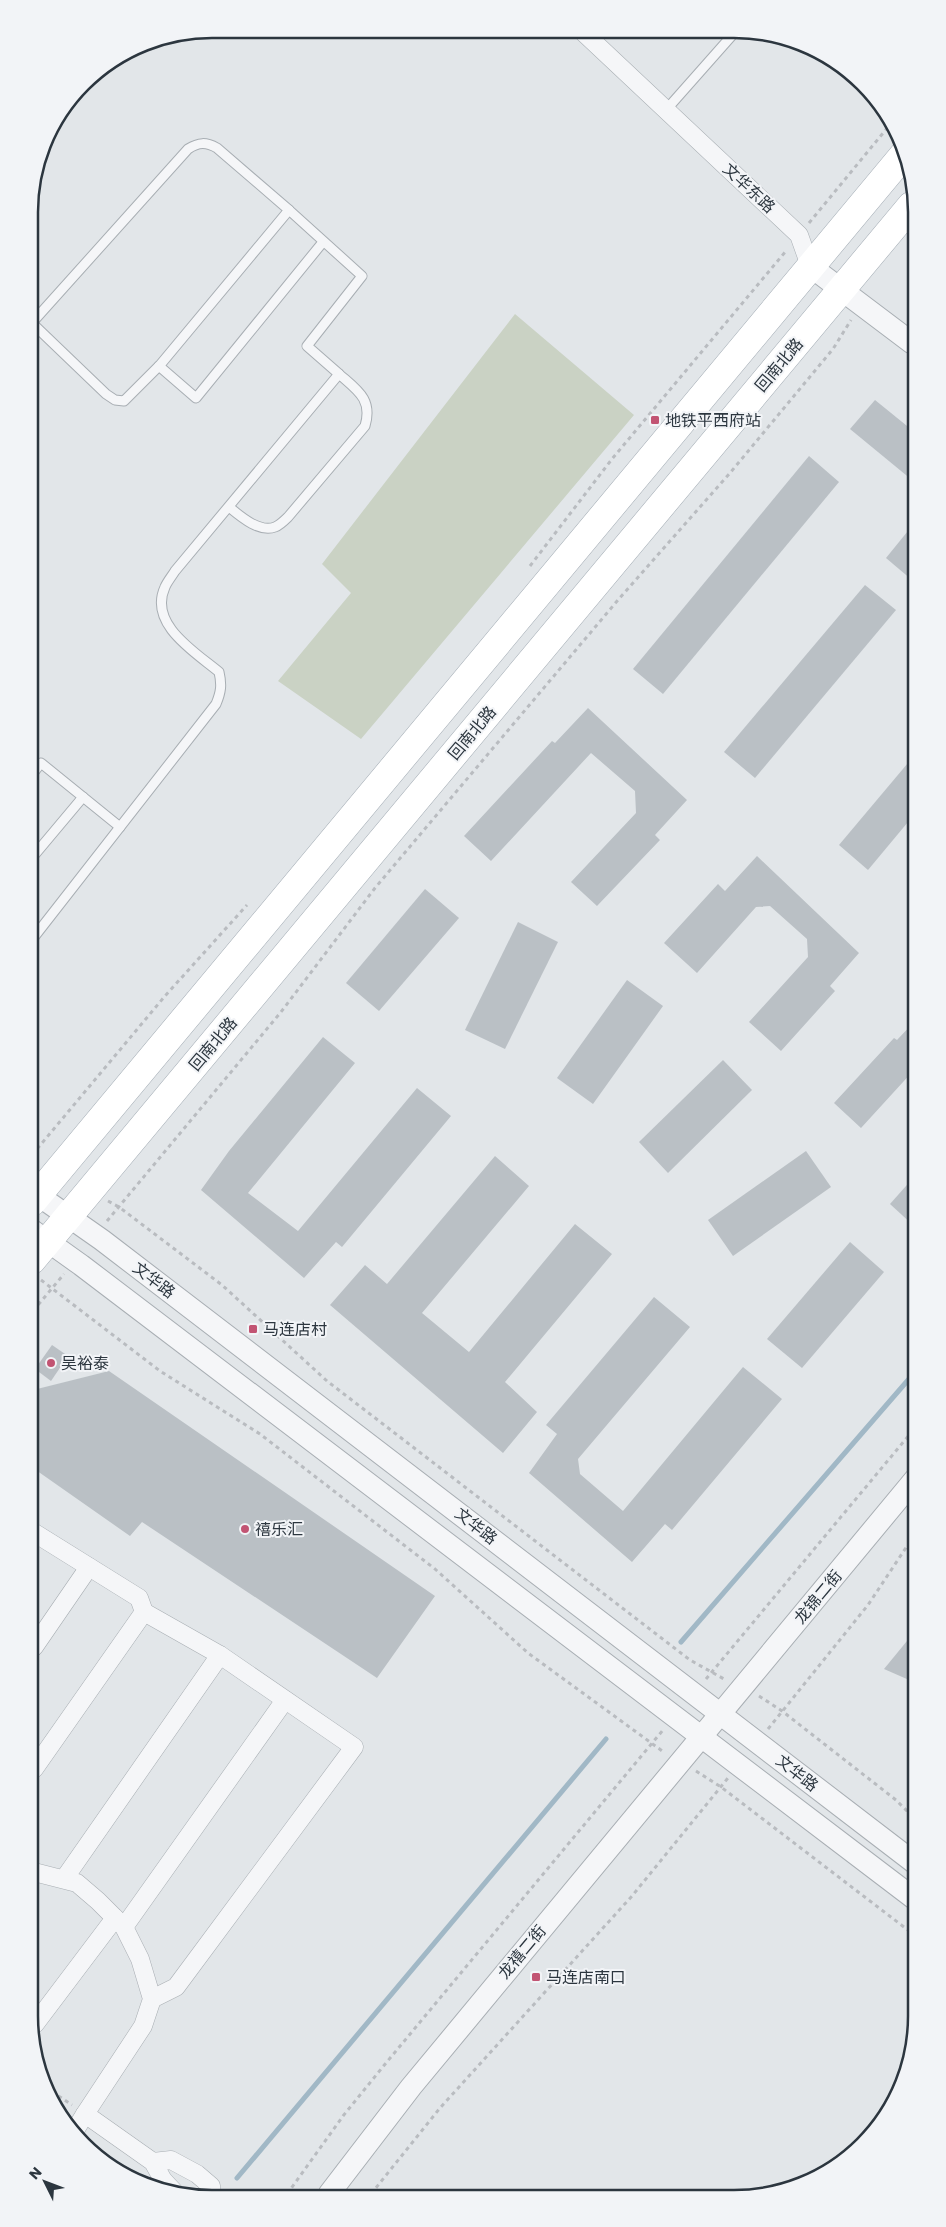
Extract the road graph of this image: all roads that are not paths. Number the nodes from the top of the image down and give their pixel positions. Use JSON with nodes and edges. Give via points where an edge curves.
{"nodes":[{"id":1,"x":589,"y":38,"type":"edge"},
{"id":2,"x":730,"y":38,"type":"edge"},
{"id":3,"x":666,"y":110,"type":"junction"},
{"id":4,"x":900,"y":159,"type":"edge"},
{"id":5,"x":289,"y":210,"type":"junction"},
{"id":6,"x":908,"y":210,"type":"edge"},
{"id":7,"x":323,"y":242,"type":"junction"},
{"id":8,"x":810,"y":266,"type":"junction"},
{"id":9,"x":842,"y":290,"type":"junction"},
{"id":10,"x":38,"y":316,"type":"edge"},
{"id":11,"x":38,"y":331,"type":"edge"},
{"id":12,"x":908,"y":340,"type":"edge"},
{"id":13,"x":159,"y":366,"type":"junction"},
{"id":14,"x":339,"y":374,"type":"junction"},
{"id":15,"x":229,"y":506,"type":"junction"},
{"id":16,"x":38,"y":767,"type":"edge"},
{"id":17,"x":83,"y":796,"type":"junction"},
{"id":18,"x":120,"y":827,"type":"junction"},
{"id":19,"x":38,"y":851,"type":"edge"},
{"id":20,"x":38,"y":933,"type":"edge"},
{"id":21,"x":38,"y":1191,"type":"edge"},
{"id":22,"x":38,"y":1198,"type":"edge"},
{"id":23,"x":69,"y":1216,"type":"junction"},
{"id":24,"x":38,"y":1252,"type":"edge"},
{"id":25,"x":908,"y":1487,"type":"edge"},
{"id":26,"x":38,"y":1535,"type":"edge"},
{"id":27,"x":89,"y":1567,"type":"junction"},
{"id":28,"x":144,"y":1612,"type":"junction"},
{"id":29,"x":38,"y":1641,"type":"edge"},
{"id":30,"x":220,"y":1655,"type":"junction"},
{"id":31,"x":284,"y":1700,"type":"junction"},
{"id":32,"x":720,"y":1714,"type":"junction"},
{"id":33,"x":701,"y":1737,"type":"junction"},
{"id":34,"x":38,"y":1763,"type":"edge"},
{"id":35,"x":908,"y":1858,"type":"edge"},
{"id":36,"x":38,"y":1873,"type":"edge"},
{"id":37,"x":64,"y":1879,"type":"junction"},
{"id":38,"x":908,"y":1894,"type":"edge"},
{"id":39,"x":119,"y":1923,"type":"junction"},
{"id":40,"x":152,"y":1999,"type":"junction"},
{"id":41,"x":38,"y":2020,"type":"edge"},
{"id":42,"x":85,"y":2114,"type":"junction"},
{"id":43,"x":78,"y":2126,"type":"edge"},
{"id":44,"x":153,"y":2162,"type":"junction"},
{"id":45,"x":165,"y":2183,"type":"edge"},
{"id":46,"x":211,"y":2190,"type":"edge"},
{"id":47,"x":332,"y":2190,"type":"edge"}],
"edges":[{"from":1,"to":3,"type":"street","name":"文华东路"},
{"from":2,"to":3,"type":"lane"},
{"from":3,"to":8,"type":"street","name":"文华东路","via":[[799,235]]},
{"from":4,"to":8,"type":"main road"},
{"from":5,"to":7,"type":"lane"},
{"from":5,"to":10,"type":"lane","via":[[217,148],[195,144]]},
{"from":5,"to":13,"type":"lane"},
{"from":6,"to":9,"type":"main road","name":"回南北路"},
{"from":7,"to":13,"type":"lane","via":[[196,398]]},
{"from":7,"to":14,"type":"lane","via":[[362,276],[307,346]]},
{"from":8,"to":9,"type":"street"},
{"from":8,"to":21,"type":"main road"},
{"from":9,"to":12,"type":"street"},
{"from":9,"to":23,"type":"main road","name":"回南北路"},
{"from":11,"to":13,"type":"lane","via":[[115,400],[124,401]]},
{"from":14,"to":15,"type":"lane"},
{"from":14,"to":15,"type":"lane","via":[[360,393],[366,404],[369,413],[365,426],[288,517],[274,527],[246,520]]},
{"from":15,"to":18,"type":"lane","via":[[175,571],[164,589],[162,602],[162,615],[169,628],[219,672],[222,682],[220,693],[216,704]]},
{"from":16,"to":17,"type":"lane","via":[[41,763]]},
{"from":17,"to":18,"type":"lane"},
{"from":17,"to":19,"type":"lane"},
{"from":18,"to":20,"type":"lane"},
{"from":22,"to":23,"type":"street","name":"文华路"},
{"from":23,"to":24,"type":"main road","name":"回南北路"},
{"from":23,"to":32,"type":"street","name":"文华路"},
{"from":24,"to":33,"type":"street","name":"文华路"},
{"from":25,"to":32,"type":"street","name":"龙锦二街"},
{"from":26,"to":27,"type":"street"},
{"from":27,"to":28,"type":"street","via":[[139,1598]]},
{"from":27,"to":29,"type":"street"},
{"from":28,"to":30,"type":"street"},
{"from":28,"to":34,"type":"street"},
{"from":30,"to":31,"type":"street"},
{"from":30,"to":37,"type":"street"},
{"from":31,"to":39,"type":"street"},
{"from":31,"to":40,"type":"street","via":[[354,1747],[176,1987]]},
{"from":32,"to":33,"type":"street","name":"龙禧二街"},
{"from":32,"to":35,"type":"street","name":"文华路"},
{"from":33,"to":38,"type":"street","name":"文华路"},
{"from":33,"to":47,"type":"street","name":"龙禧二街","via":[[410,2087]]},
{"from":36,"to":37,"type":"street"},
{"from":37,"to":39,"type":"street","via":[[77,1883]]},
{"from":39,"to":40,"type":"street","via":[[140,1959]]},
{"from":39,"to":41,"type":"street"},
{"from":40,"to":42,"type":"street","via":[[143,2026]]},
{"from":42,"to":43,"type":"street"},
{"from":42,"to":44,"type":"street"},
{"from":44,"to":45,"type":"street"},
{"from":44,"to":46,"type":"street","via":[[171,2160],[197,2174]]}]}
